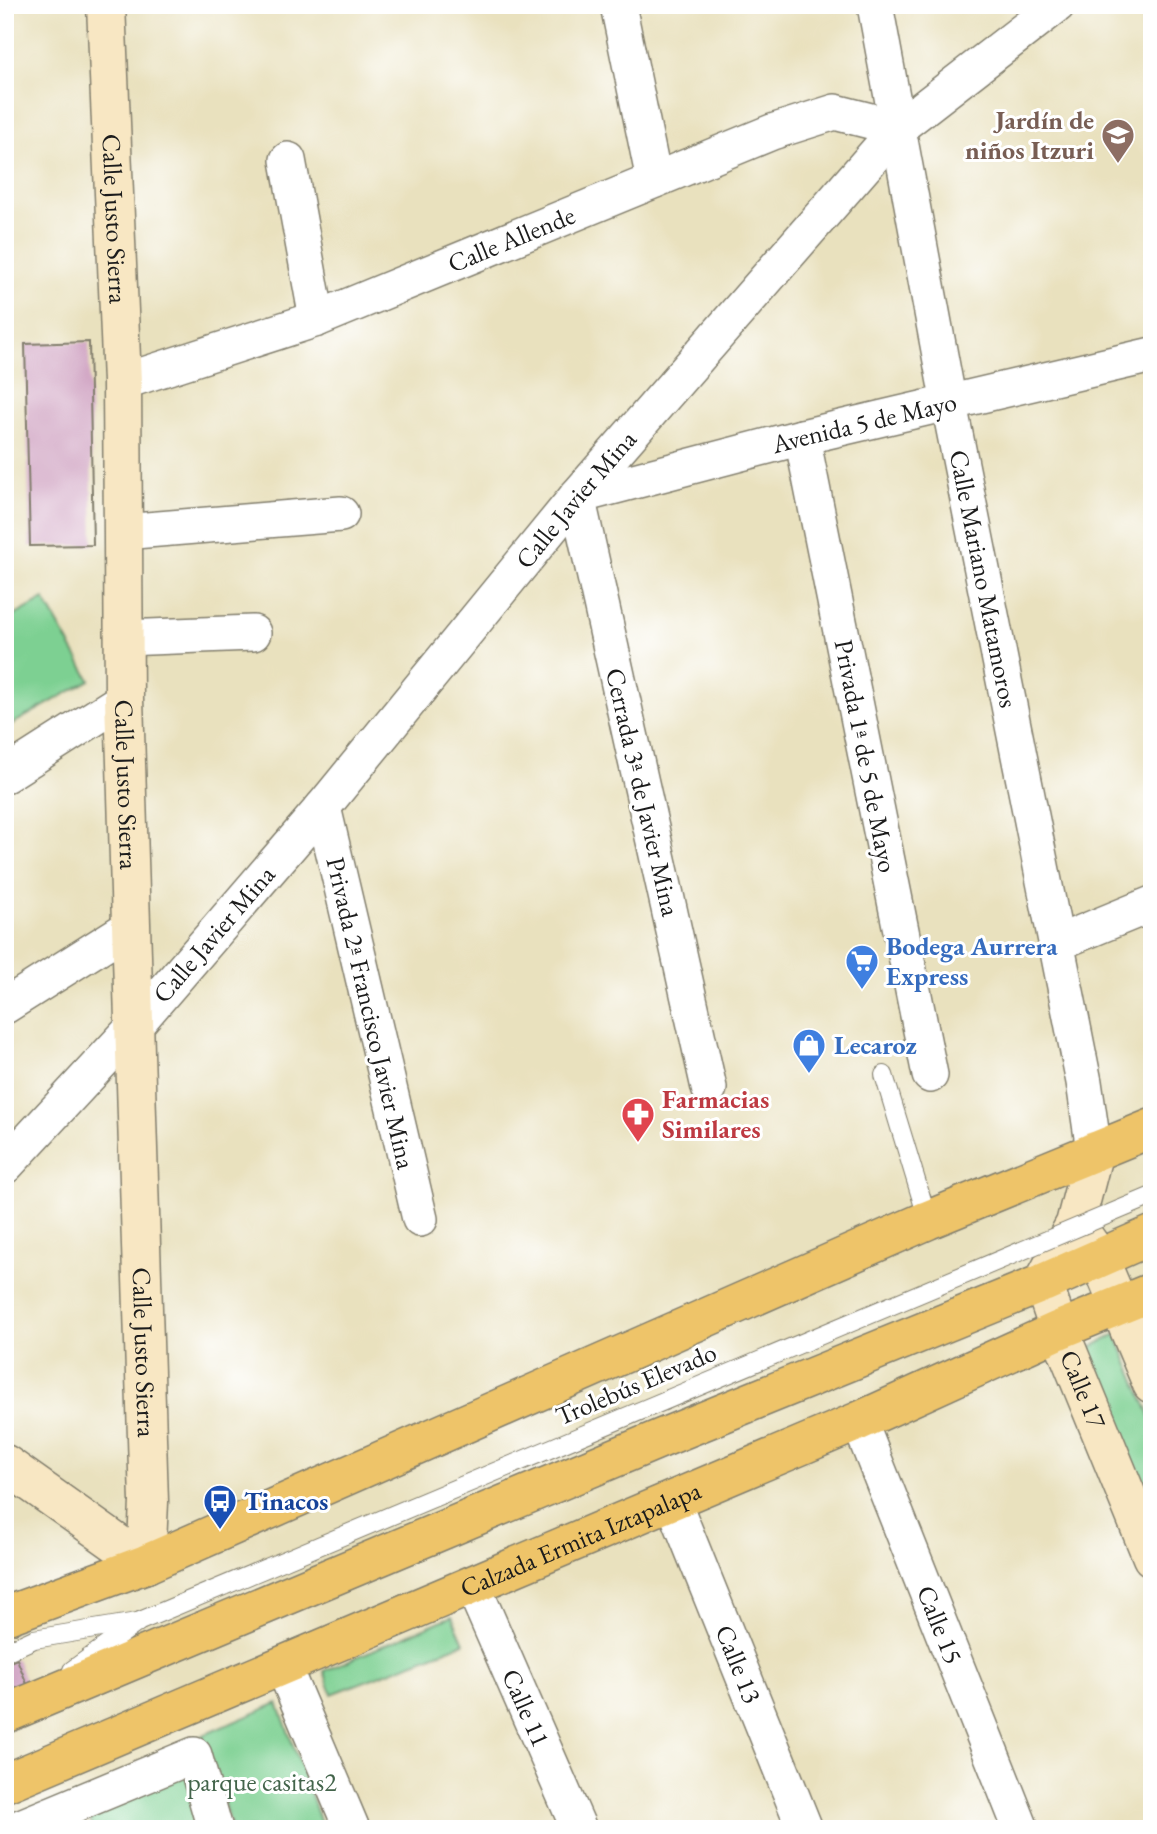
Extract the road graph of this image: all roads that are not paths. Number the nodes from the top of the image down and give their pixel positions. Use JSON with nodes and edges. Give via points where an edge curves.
{"nodes":[{"id":1,"x":106,"y":5,"type":"edge"},
{"id":2,"x":618,"y":5,"type":"edge"},
{"id":3,"x":874,"y":5,"type":"edge"},
{"id":4,"x":1057,"y":5,"type":"edge"},
{"id":5,"x":898,"y":128,"type":"junction"},
{"id":6,"x":288,"y":160,"type":"dead end"},
{"id":7,"x":654,"y":180,"type":"junction"},
{"id":8,"x":317,"y":319,"type":"junction"},
{"id":9,"x":1152,"y":355,"type":"edge"},
{"id":10,"x":122,"y":382,"type":"junction"},
{"id":11,"x":949,"y":404,"type":"junction"},
{"id":12,"x":802,"y":436,"type":"junction"},
{"id":13,"x":577,"y":496,"type":"junction"},
{"id":14,"x":341,"y":514,"type":"dead end"},
{"id":15,"x":122,"y":532,"type":"junction"},
{"id":16,"x":253,"y":633,"type":"dead end"},
{"id":17,"x":123,"y":638,"type":"junction"},
{"id":18,"x":124,"y":699,"type":"junction"},
{"id":19,"x":5,"y":775,"type":"edge"},
{"id":20,"x":323,"y":807,"type":"junction"},
{"id":21,"x":1152,"y":904,"type":"edge"},
{"id":22,"x":130,"y":927,"type":"junction"},
{"id":23,"x":1057,"y":943,"type":"junction"},
{"id":24,"x":5,"y":1006,"type":"edge"},
{"id":25,"x":132,"y":1029,"type":"junction"},
{"id":26,"x":884,"y":1075,"type":"dead end"},
{"id":27,"x":930,"y":1075,"type":"dead end"},
{"id":28,"x":709,"y":1088,"type":"dead end"},
{"id":29,"x":1152,"y":1128,"type":"edge"},
{"id":30,"x":1094,"y":1151,"type":"junction"},
{"id":31,"x":5,"y":1166,"type":"edge"},
{"id":32,"x":1152,"y":1196,"type":"edge"},
{"id":33,"x":420,"y":1219,"type":"dead end"},
{"id":34,"x":928,"y":1220,"type":"junction"},
{"id":35,"x":1076,"y":1224,"type":"junction"},
{"id":36,"x":1152,"y":1235,"type":"edge"},
{"id":37,"x":1100,"y":1258,"type":"junction"},
{"id":38,"x":1043,"y":1283,"type":"junction"},
{"id":39,"x":1135,"y":1299,"type":"edge"},
{"id":40,"x":1059,"y":1330,"type":"junction"},
{"id":41,"x":1152,"y":1384,"type":"edge"},
{"id":42,"x":859,"y":1421,"type":"junction"},
{"id":43,"x":5,"y":1464,"type":"edge"},
{"id":44,"x":672,"y":1499,"type":"junction"},
{"id":45,"x":1152,"y":1557,"type":"edge"},
{"id":46,"x":146,"y":1564,"type":"junction"},
{"id":47,"x":472,"y":1584,"type":"junction"},
{"id":48,"x":5,"y":1616,"type":"edge"},
{"id":49,"x":141,"y":1621,"type":"junction"},
{"id":50,"x":5,"y":1652,"type":"edge"},
{"id":51,"x":283,"y":1666,"type":"junction"},
{"id":52,"x":5,"y":1706,"type":"edge"},
{"id":53,"x":5,"y":1714,"type":"edge"},
{"id":54,"x":5,"y":1783,"type":"edge"},
{"id":55,"x":83,"y":1816,"type":"edge"},
{"id":56,"x":16,"y":1829,"type":"edge"},
{"id":57,"x":215,"y":1829,"type":"edge"},
{"id":58,"x":352,"y":1829,"type":"edge"},
{"id":59,"x":579,"y":1829,"type":"edge"},
{"id":60,"x":805,"y":1829,"type":"edge"},
{"id":61,"x":1021,"y":1829,"type":"edge"}],
"edges":[{"from":1,"to":10,"type":"street","name":"Calle Justo Sierra"},
{"from":2,"to":7,"type":"street"},
{"from":3,"to":5,"type":"street","name":"Calle Mariano Matamoros"},
{"from":4,"to":5,"type":"street","name":"Calle Javier Mina"},
{"from":5,"to":7,"type":"street","name":"Calle Allende","via":[[835,112]]},
{"from":5,"to":11,"type":"street","name":"Calle Mariano Matamoros"},
{"from":5,"to":13,"type":"street","name":"Calle Javier Mina"},
{"from":6,"to":8,"type":"street"},
{"from":7,"to":8,"type":"street","name":"Calle Allende"},
{"from":8,"to":10,"type":"street","name":"Calle Allende"},
{"from":9,"to":11,"type":"street","name":"Avenida 5 de Mayo"},
{"from":10,"to":15,"type":"street","name":"Calle Justo Sierra"},
{"from":11,"to":12,"type":"street","name":"Avenida 5 de Mayo"},
{"from":11,"to":23,"type":"street","name":"Calle Mariano Matamoros"},
{"from":12,"to":13,"type":"street","name":"Avenida 5 de Mayo"},
{"from":12,"to":27,"type":"street","name":"Privada 1ª de 5 de Mayo"},
{"from":13,"to":20,"type":"street","name":"Calle Javier Mina"},
{"from":13,"to":28,"type":"street","name":"Cerrada 3ª de Javier Mina"},
{"from":14,"to":15,"type":"street"},
{"from":15,"to":17,"type":"street","name":"Calle Justo Sierra"},
{"from":16,"to":17,"type":"street"},
{"from":17,"to":18,"type":"street","name":"Calle Justo Sierra"},
{"from":18,"to":19,"type":"street"},
{"from":18,"to":22,"type":"street","name":"Calle Justo Sierra"},
{"from":20,"to":25,"type":"street","name":"Calle Javier Mina"},
{"from":20,"to":33,"type":"street","name":"Privada 2ª Francisco Javier Mina"},
{"from":21,"to":23,"type":"street"},
{"from":22,"to":24,"type":"street"},
{"from":22,"to":25,"type":"street","name":"Calle Justo Sierra"},
{"from":23,"to":30,"type":"street","name":"Calle Mariano Matamoros"},
{"from":25,"to":31,"type":"street","name":"Calle Javier Mina"},
{"from":25,"to":46,"type":"street","name":"Calle Justo Sierra","via":[[149,1502]]},
{"from":26,"to":34,"type":"lane"},
{"from":29,"to":30,"type":"main road"},
{"from":30,"to":34,"type":"main road"},
{"from":30,"to":35,"type":"street"},
{"from":32,"to":49,"type":"lane","name":"Trolebús Elevado","bridge":true},
{"from":34,"to":46,"type":"main road"},
{"from":35,"to":37,"type":"street"},
{"from":35,"to":38,"type":"street"},
{"from":36,"to":37,"type":"main road"},
{"from":37,"to":38,"type":"main road"},
{"from":37,"to":39,"type":"street"},
{"from":38,"to":40,"type":"street","name":"Calle 17"},
{"from":38,"to":53,"type":"main road"},
{"from":39,"to":40,"type":"main road","name":"Calzada Ermita Iztapalapa"},
{"from":39,"to":41,"type":"street"},
{"from":40,"to":42,"type":"main road","name":"Calzada Ermita Iztapalapa"},
{"from":40,"to":45,"type":"street","name":"Calle 17"},
{"from":42,"to":44,"type":"main road","name":"Calzada Ermita Iztapalapa"},
{"from":42,"to":61,"type":"street","name":"Calle 15"},
{"from":43,"to":46,"type":"street"},
{"from":44,"to":47,"type":"main road","name":"Calzada Ermita Iztapalapa"},
{"from":44,"to":60,"type":"street","name":"Calle 13"},
{"from":46,"to":48,"type":"main road"},
{"from":47,"to":51,"type":"main road","name":"Calzada Ermita Iztapalapa"},
{"from":47,"to":59,"type":"street","name":"Calle 11"},
{"from":49,"to":50,"type":"lane","name":"Trolebús Elevado","via":[[34,1639]]},
{"from":49,"to":52,"type":"lane","name":"Trolebús Elevado","via":[[44,1690]]},
{"from":51,"to":54,"type":"main road","name":"Calzada Ermita Iztapalapa"},
{"from":51,"to":58,"type":"street"},
{"from":55,"to":56,"type":"street"},
{"from":55,"to":57,"type":"street","via":[[194,1755]]}]}
